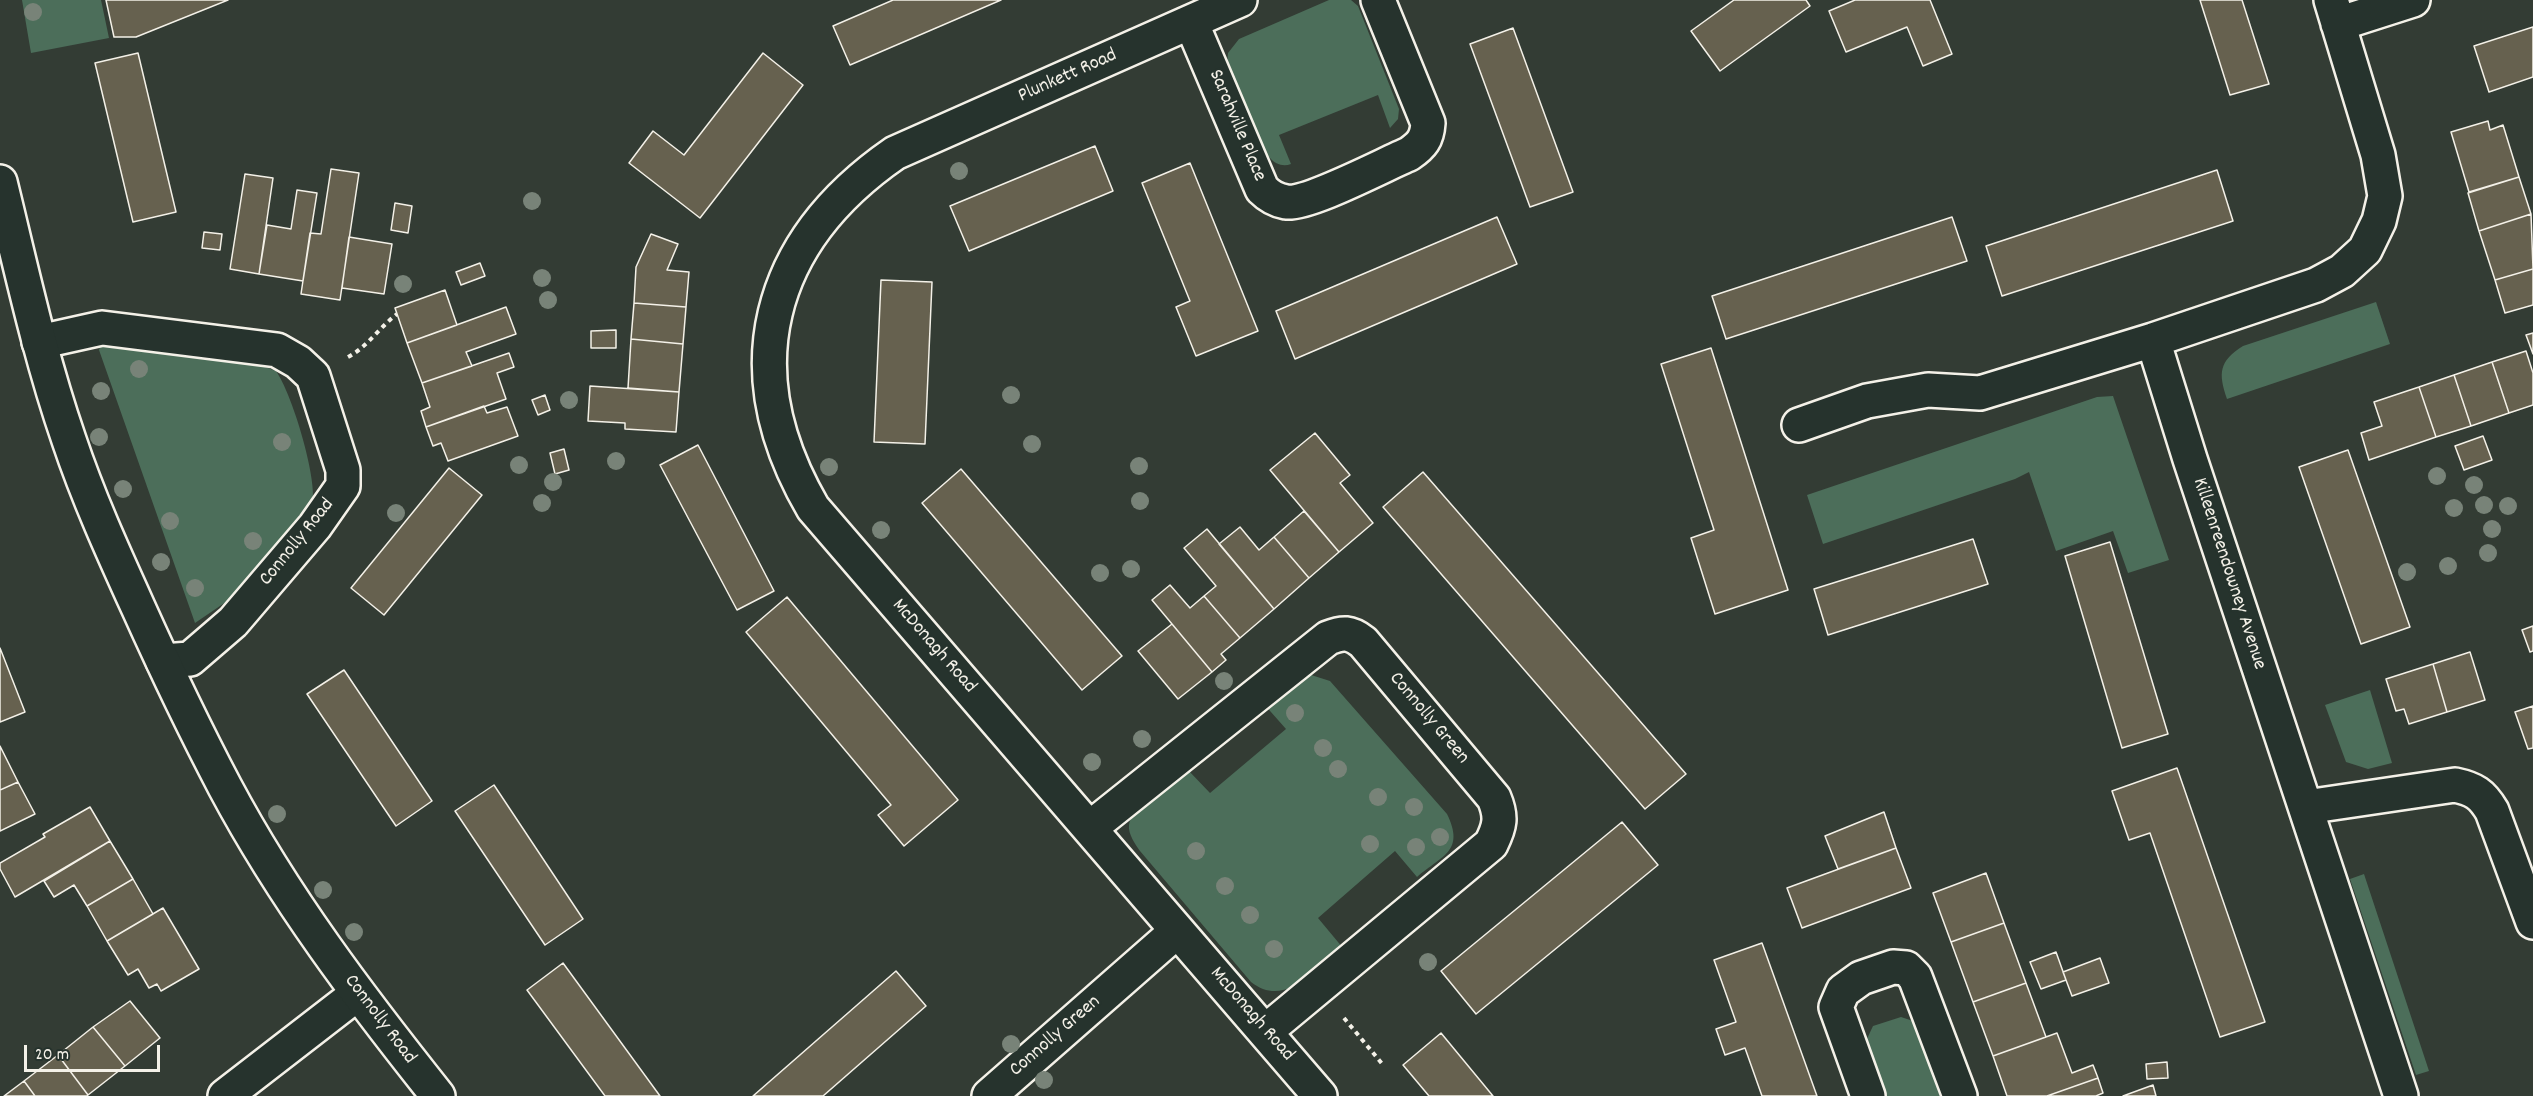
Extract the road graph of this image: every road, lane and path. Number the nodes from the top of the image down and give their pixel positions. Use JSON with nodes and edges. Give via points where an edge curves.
{"nodes":[{"id":1,"x":1240,"y":0,"type":"edge"},
{"id":2,"x":1378,"y":0,"type":"edge"},
{"id":3,"x":2413,"y":0,"type":"edge"},
{"id":4,"x":2334,"y":12,"type":"edge"},
{"id":5,"x":1191,"y":22,"type":"junction"},
{"id":6,"x":895,"y":153,"type":"joint"},
{"id":7,"x":0,"y":182,"type":"edge"},
{"id":8,"x":397,"y":314,"type":"dead end"},
{"id":9,"x":2153,"y":340,"type":"junction"},
{"id":10,"x":39,"y":342,"type":"junction"},
{"id":11,"x":313,"y":376,"type":"junction"},
{"id":12,"x":1799,"y":425,"type":"dead end"},
{"id":13,"x":163,"y":661,"type":"junction"},
{"id":14,"x":2306,"y":807,"type":"junction"},
{"id":15,"x":1090,"y":828,"type":"junction"},
{"id":16,"x":2533,"y":922,"type":"edge"},
{"id":17,"x":1177,"y":931,"type":"junction"},
{"id":18,"x":1318,"y":988,"type":"junction"},
{"id":19,"x":357,"y":994,"type":"junction"},
{"id":20,"x":1266,"y":1031,"type":"junction"},
{"id":21,"x":1384,"y":1066,"type":"dead end"},
{"id":22,"x":225,"y":1096,"type":"edge"},
{"id":23,"x":438,"y":1096,"type":"edge"},
{"id":24,"x":989,"y":1096,"type":"edge"},
{"id":25,"x":1320,"y":1096,"type":"edge"},
{"id":26,"x":1869,"y":1096,"type":"edge"},
{"id":27,"x":1960,"y":1096,"type":"edge"},
{"id":28,"x":2402,"y":1096,"type":"edge"}],
"edges":[{"from":1,"to":5,"type":"street","name":"Plunkett Road"},
{"from":2,"to":5,"type":"street","name":"Sarahville Place","via":[[1428,123],[1427,135],[1422,145],[1409,154],[1288,203],[1272,198],[1262,189]]},
{"from":3,"to":4,"type":"street"},
{"from":4,"to":9,"type":"street","via":[[2378,155],[2385,196],[2379,221],[2365,250],[2342,271],[2316,285]]},
{"from":5,"to":6,"type":"street","name":"Plunkett Road"},
{"from":6,"to":15,"type":"street","name":"McDonagh Road","via":[[852,184],[811,233],[785,282],[770,344],[770,394],[783,450],[813,508]]},
{"from":7,"to":10,"type":"street","name":"Connolly Road"},
{"from":8,"to":11,"type":"path","via":[[360,351]]},
{"from":9,"to":12,"type":"street","via":[[1980,393],[1928,390],[1867,401]]},
{"from":9,"to":14,"type":"street","name":"Killeenreendowney Avenue"},
{"from":10,"to":11,"type":"street","via":[[91,328],[118,328],[277,350]]},
{"from":10,"to":13,"type":"street","name":"Connolly Road","via":[[69,441]]},
{"from":11,"to":13,"type":"street","name":"Connolly Road","via":[[343,470],[343,486],[315,526],[233,622],[190,659]]},
{"from":13,"to":19,"type":"street","name":"Connolly Road","via":[[231,797]]},
{"from":14,"to":16,"type":"street","via":[[2455,785],[2475,790],[2493,811]]},
{"from":14,"to":28,"type":"street","name":"Killeenreendowney Avenue"},
{"from":15,"to":17,"type":"street","name":"McDonagh Road"},
{"from":15,"to":18,"type":"street","name":"Connolly Green","via":[[1328,638],[1352,634],[1363,642],[1494,798],[1500,813],[1499,828],[1491,844]]},
{"from":17,"to":20,"type":"street","name":"McDonagh Road"},
{"from":17,"to":24,"type":"street","name":"Connolly Green"},
{"from":18,"to":20,"type":"street","name":"Connolly Green"},
{"from":18,"to":21,"type":"path"},
{"from":19,"to":22,"type":"street"},
{"from":19,"to":23,"type":"street","name":"Connolly Road"},
{"from":20,"to":25,"type":"street","name":"McDonagh Road"},
{"from":26,"to":27,"type":"street","via":[[1836,1007],[1839,995],[1848,985],[1901,966],[1915,976]]}]}
